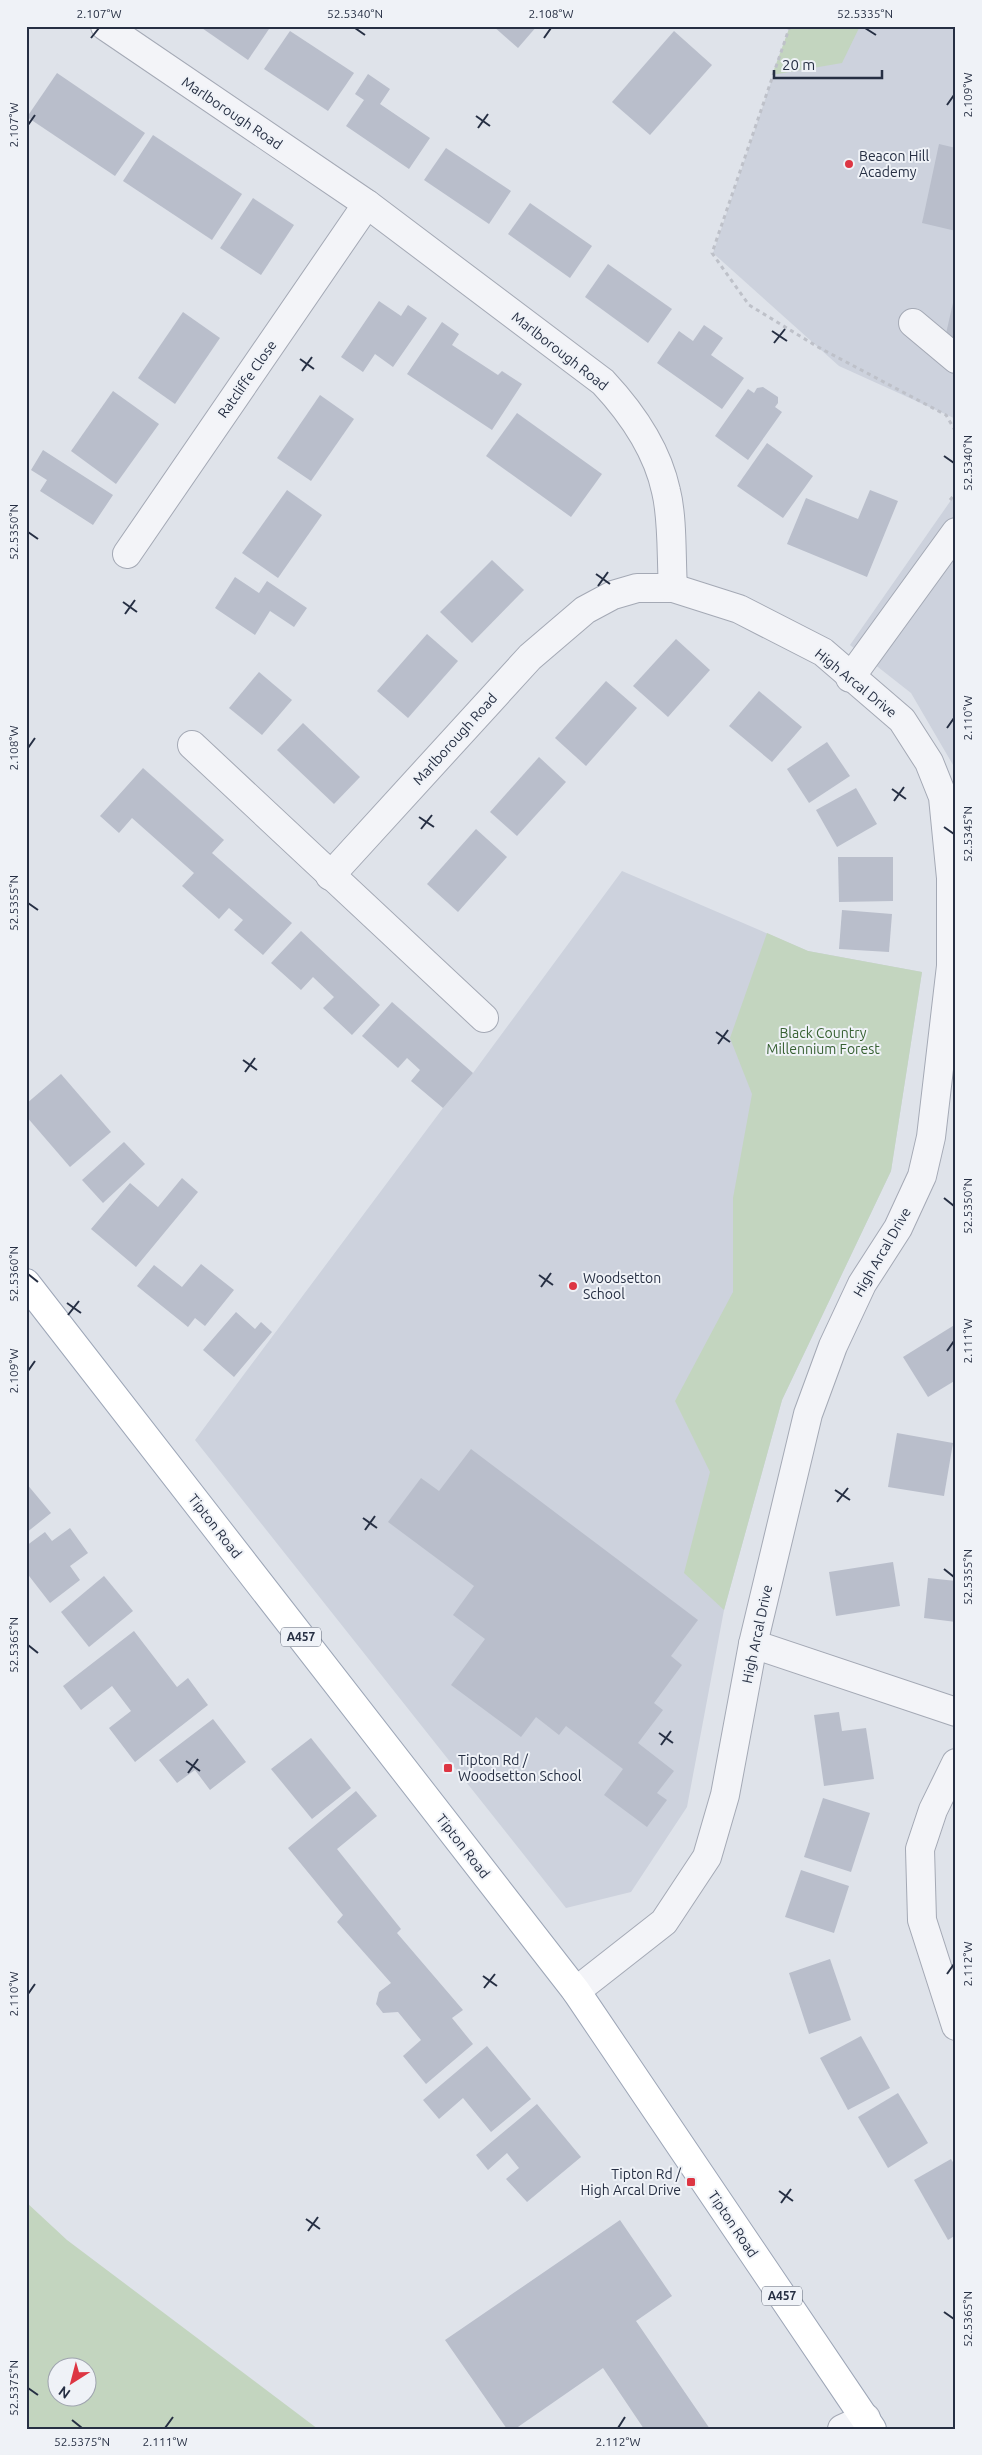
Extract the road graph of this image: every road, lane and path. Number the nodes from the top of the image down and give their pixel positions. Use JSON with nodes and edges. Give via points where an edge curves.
{"nodes":[{"id":1,"x":104,"y":26,"type":"edge"},
{"id":2,"x":790,"y":26,"type":"edge"},
{"id":3,"x":367,"y":204,"type":"junction"},
{"id":4,"x":913,"y":324,"type":"dead end"},
{"id":5,"x":956,"y":359,"type":"edge"},
{"id":6,"x":956,"y":432,"type":"edge"},
{"id":7,"x":956,"y":532,"type":"edge"},
{"id":8,"x":127,"y":554,"type":"dead end"},
{"id":9,"x":673,"y":588,"type":"junction"},
{"id":10,"x":850,"y":678,"type":"junction"},
{"id":11,"x":192,"y":746,"type":"dead end"},
{"id":12,"x":330,"y":876,"type":"junction"},
{"id":13,"x":484,"y":1018,"type":"dead end"},
{"id":14,"x":26,"y":1283,"type":"edge"},
{"id":15,"x":753,"y":1644,"type":"junction"},
{"id":16,"x":956,"y":1712,"type":"edge"},
{"id":17,"x":956,"y":1763,"type":"edge"},
{"id":18,"x":576,"y":1991,"type":"junction"},
{"id":19,"x":956,"y":2026,"type":"edge"},
{"id":20,"x":860,"y":2425,"type":"edge"}],
"edges":[{"from":1,"to":3,"type":"street","name":"Marlborough Road"},
{"from":2,"to":6,"type":"path","via":[[712,253],[749,305],[818,347],[946,415]]},
{"from":3,"to":8,"type":"street","name":"Ratcliffe Close"},
{"from":3,"to":9,"type":"street","name":"Marlborough Road","via":[[603,382],[624,404],[646,438],[667,493]]},
{"from":4,"to":5,"type":"street"},
{"from":7,"to":10,"type":"street"},
{"from":9,"to":10,"type":"street","name":"High Arcal Drive","via":[[747,614],[823,652]]},
{"from":9,"to":12,"type":"street","name":"Marlborough Road","via":[[637,588],[613,595],[585,610],[530,657]]},
{"from":10,"to":15,"type":"street","name":"High Arcal Drive","via":[[902,720],[930,762],[943,797],[952,878],[951,966],[931,1137],[922,1176],[898,1228],[862,1284],[833,1346],[808,1414]]},
{"from":11,"to":12,"type":"street"},
{"from":12,"to":13,"type":"street"},
{"from":14,"to":18,"type":"main road","name":"Tipton Road","number":"A457"},
{"from":15,"to":16,"type":"street"},
{"from":15,"to":18,"type":"street","name":"High Arcal Drive","via":[[725,1794],[707,1857],[664,1922]]},
{"from":17,"to":19,"type":"street","via":[[933,1810],[920,1849],[922,1920]]},
{"from":18,"to":20,"type":"main road","name":"Tipton Road","number":"A457"}]}
